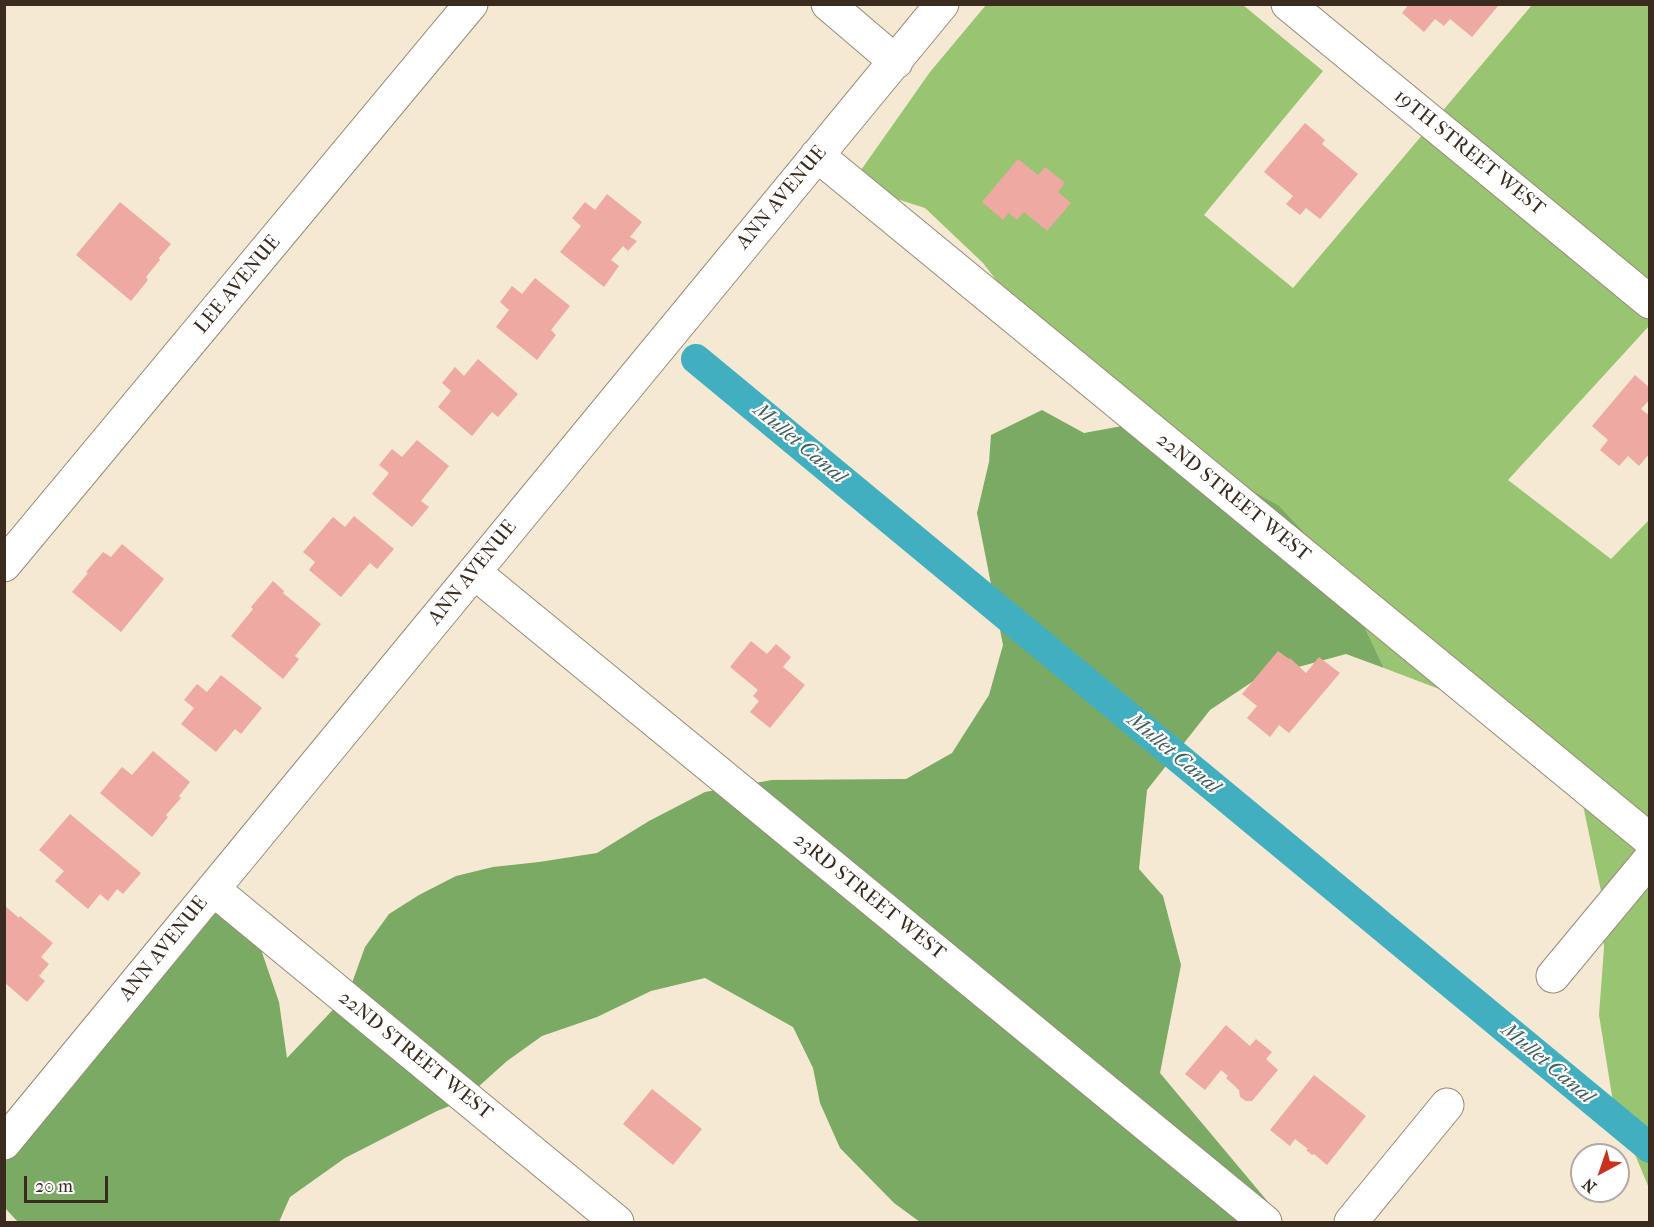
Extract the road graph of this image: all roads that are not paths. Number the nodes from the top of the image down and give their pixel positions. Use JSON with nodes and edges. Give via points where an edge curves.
{"nodes":[{"id":1,"x":471,"y":4,"type":"edge"},
{"id":2,"x":828,"y":4,"type":"edge"},
{"id":3,"x":942,"y":4,"type":"edge"},
{"id":4,"x":1288,"y":4,"type":"edge"},
{"id":5,"x":896,"y":62,"type":"junction"},
{"id":6,"x":817,"y":155,"type":"junction"},
{"id":7,"x":1650,"y":302,"type":"edge"},
{"id":8,"x":4,"y":565,"type":"edge"},
{"id":9,"x":474,"y":572,"type":"junction"},
{"id":10,"x":1650,"y":840,"type":"edge"},
{"id":11,"x":1650,"y":859,"type":"edge"},
{"id":12,"x":213,"y":889,"type":"junction"},
{"id":13,"x":1553,"y":976,"type":"dead end"},
{"id":14,"x":1447,"y":1105,"type":"dead end"},
{"id":15,"x":4,"y":1143,"type":"edge"},
{"id":16,"x":617,"y":1222,"type":"edge"},
{"id":17,"x":1264,"y":1222,"type":"edge"},
{"id":18,"x":1351,"y":1222,"type":"edge"}],
"edges":[{"from":1,"to":8,"type":"street","name":"LEE AVENUE"},
{"from":2,"to":5,"type":"street"},
{"from":3,"to":5,"type":"street","name":"ANN AVENUE"},
{"from":4,"to":7,"type":"street","name":"19TH STREET WEST"},
{"from":5,"to":6,"type":"street","name":"ANN AVENUE"},
{"from":6,"to":9,"type":"street","name":"ANN AVENUE"},
{"from":6,"to":10,"type":"street","name":"22ND STREET WEST"},
{"from":9,"to":12,"type":"street","name":"ANN AVENUE"},
{"from":9,"to":17,"type":"street","name":"23RD STREET WEST"},
{"from":11,"to":13,"type":"street"},
{"from":12,"to":15,"type":"street","name":"ANN AVENUE"},
{"from":12,"to":16,"type":"street","name":"22ND STREET WEST"},
{"from":14,"to":18,"type":"street"}]}
